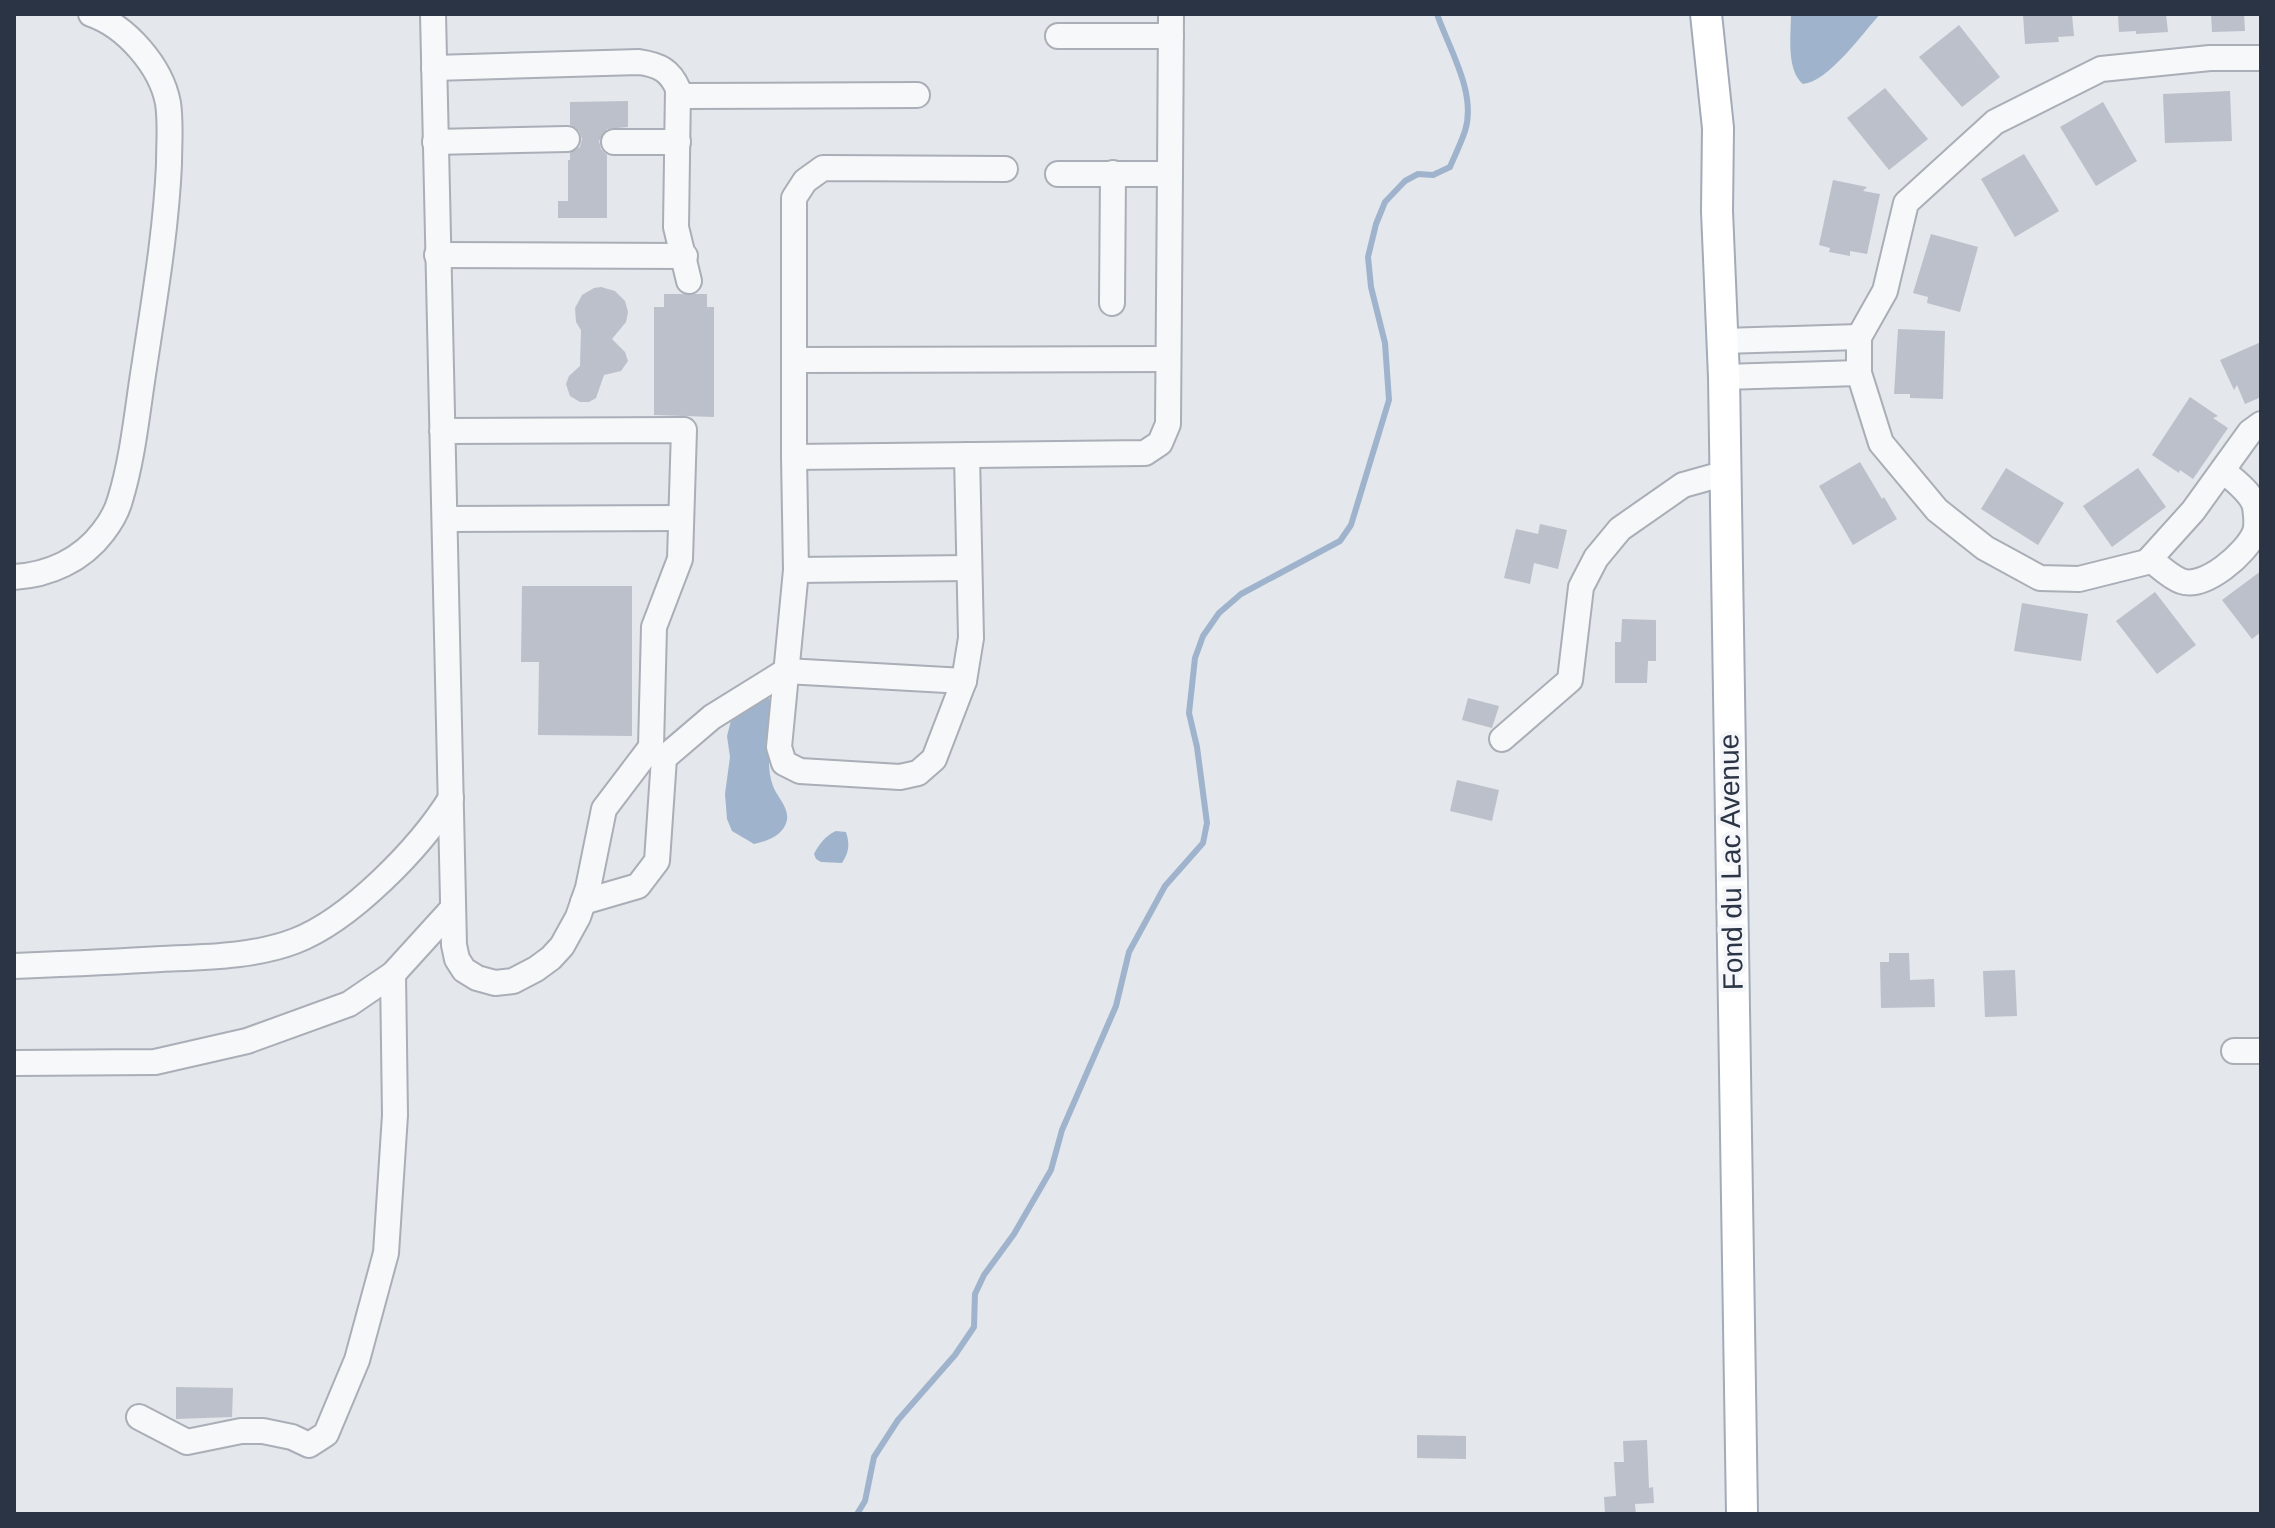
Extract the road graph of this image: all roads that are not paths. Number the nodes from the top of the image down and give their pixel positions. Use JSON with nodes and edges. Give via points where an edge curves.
{"nodes":[{"id":1,"x":91,"y":14,"type":"edge"},
{"id":2,"x":433,"y":14,"type":"edge"},
{"id":3,"x":1686,"y":14,"type":"edge"},
{"id":4,"x":1706,"y":14,"type":"edge"},
{"id":5,"x":1171,"y":25,"type":"edge"},
{"id":6,"x":1058,"y":36,"type":"dead end"},
{"id":7,"x":2261,"y":58,"type":"edge"},
{"id":8,"x":434,"y":68,"type":"junction"},
{"id":9,"x":917,"y":95,"type":"dead end"},
{"id":10,"x":678,"y":96,"type":"junction"},
{"id":11,"x":567,"y":139,"type":"dead end"},
{"id":12,"x":435,"y":142,"type":"junction"},
{"id":13,"x":614,"y":142,"type":"dead end"},
{"id":14,"x":678,"y":142,"type":"junction"},
{"id":15,"x":1005,"y":169,"type":"dead end"},
{"id":16,"x":1113,"y":173,"type":"junction"},
{"id":17,"x":1058,"y":174,"type":"dead end"},
{"id":18,"x":1170,"y":174,"type":"junction"},
{"id":19,"x":1717,"y":211,"type":"junction"},
{"id":20,"x":437,"y":255,"type":"junction"},
{"id":21,"x":685,"y":256,"type":"junction"},
{"id":22,"x":689,"y":281,"type":"dead end"},
{"id":23,"x":1112,"y":303,"type":"dead end"},
{"id":24,"x":1859,"y":337,"type":"junction"},
{"id":25,"x":1723,"y":341,"type":"junction"},
{"id":26,"x":1168,"y":359,"type":"junction"},
{"id":27,"x":794,"y":360,"type":"junction"},
{"id":28,"x":1859,"y":373,"type":"junction"},
{"id":29,"x":1724,"y":377,"type":"junction"},
{"id":30,"x":2261,"y":424,"type":"edge"},
{"id":31,"x":442,"y":431,"type":"junction"},
{"id":32,"x":967,"y":455,"type":"junction"},
{"id":33,"x":794,"y":457,"type":"junction"},
{"id":34,"x":2223,"y":470,"type":"junction"},
{"id":35,"x":1726,"y":473,"type":"junction"},
{"id":36,"x":681,"y":518,"type":"junction"},
{"id":37,"x":445,"y":519,"type":"junction"},
{"id":38,"x":2150,"y":559,"type":"junction"},
{"id":39,"x":969,"y":568,"type":"junction"},
{"id":40,"x":796,"y":570,"type":"junction"},
{"id":41,"x":14,"y":577,"type":"edge"},
{"id":42,"x":786,"y":671,"type":"junction"},
{"id":43,"x":964,"y":681,"type":"junction"},
{"id":44,"x":1502,"y":739,"type":"dead end"},
{"id":45,"x":451,"y":797,"type":"junction"},
{"id":46,"x":583,"y":902,"type":"junction"},
{"id":47,"x":453,"y":908,"type":"junction"},
{"id":48,"x":14,"y":966,"type":"edge"},
{"id":49,"x":393,"y":974,"type":"junction"},
{"id":50,"x":2234,"y":1051,"type":"dead end"},
{"id":51,"x":2261,"y":1051,"type":"edge"},
{"id":52,"x":14,"y":1063,"type":"edge"},
{"id":53,"x":139,"y":1417,"type":"dead end"},
{"id":54,"x":1742,"y":1514,"type":"edge"}],
"edges":[{"from":1,"to":41,"type":"street","via":[[138,48],[168,101],[167,202],[152,313],[120,503],[103,532],[74,559],[58,568]]},
{"from":2,"to":8,"type":"street"},
{"from":3,"to":19,"type":"main road","name":"Fond du Lac Avenue"},
{"from":4,"to":19,"type":"main road","name":"Fond du Lac Avenue","via":[[1718,128]]},
{"from":5,"to":6,"type":"street"},
{"from":5,"to":18,"type":"street"},
{"from":7,"to":24,"type":"street","via":[[2101,69],[1995,122],[1906,203],[1885,291]]},
{"from":8,"to":10,"type":"street","via":[[639,62],[659,65],[672,76]]},
{"from":8,"to":12,"type":"street"},
{"from":9,"to":10,"type":"street"},
{"from":10,"to":14,"type":"street"},
{"from":11,"to":12,"type":"street"},
{"from":12,"to":20,"type":"street"},
{"from":13,"to":14,"type":"street"},
{"from":14,"to":21,"type":"street","via":[[676,227]]},
{"from":15,"to":27,"type":"street","via":[[823,168],[805,181],[794,198]]},
{"from":16,"to":17,"type":"street"},
{"from":16,"to":18,"type":"street"},
{"from":16,"to":23,"type":"street"},
{"from":18,"to":26,"type":"street"},
{"from":19,"to":25,"type":"main road","name":"Fond du Lac Avenue"},
{"from":20,"to":21,"type":"street"},
{"from":20,"to":31,"type":"street"},
{"from":21,"to":22,"type":"street"},
{"from":24,"to":25,"type":"street"},
{"from":24,"to":28,"type":"street"},
{"from":25,"to":29,"type":"main road","name":"Fond du Lac Avenue"},
{"from":26,"to":27,"type":"street"},
{"from":26,"to":32,"type":"street","via":[[1168,424],[1160,443],[1145,453]]},
{"from":27,"to":33,"type":"street"},
{"from":28,"to":29,"type":"street"},
{"from":28,"to":38,"type":"street","via":[[1881,443],[1937,510],[1985,548],[2040,578],[2079,579]]},
{"from":29,"to":35,"type":"main road","name":"Fond du Lac Avenue"},
{"from":30,"to":34,"type":"street"},
{"from":31,"to":36,"type":"street","via":[[684,430]]},
{"from":31,"to":37,"type":"street"},
{"from":32,"to":33,"type":"street"},
{"from":32,"to":39,"type":"street"},
{"from":33,"to":40,"type":"street"},
{"from":34,"to":38,"type":"street"},
{"from":34,"to":38,"type":"street","via":[[2255,505],[2256,530],[2243,553],[2203,580],[2188,582]]},
{"from":35,"to":44,"type":"street","via":[[1683,485],[1620,529],[1581,587],[1570,680]]},
{"from":35,"to":54,"type":"main road","name":"Fond du Lac Avenue"},
{"from":36,"to":37,"type":"street"},
{"from":36,"to":46,"type":"street","via":[[680,559],[654,627],[651,747],[604,809]]},
{"from":37,"to":45,"type":"street"},
{"from":39,"to":40,"type":"street"},
{"from":39,"to":43,"type":"street","via":[[971,638]]},
{"from":40,"to":42,"type":"street"},
{"from":42,"to":43,"type":"street"},
{"from":42,"to":43,"type":"street","via":[[779,747],[784,763],[800,771],[900,777],[918,773],[934,759]]},
{"from":42,"to":46,"type":"street","via":[[712,717],[664,758],[657,861],[638,886]]},
{"from":45,"to":47,"type":"street"},
{"from":45,"to":48,"type":"street","via":[[425,837],[369,890],[327,925],[293,942],[235,954]]},
{"from":46,"to":47,"type":"street","via":[[570,933],[551,958],[513,981],[495,983],[464,970],[457,959]]},
{"from":47,"to":49,"type":"street"},
{"from":49,"to":52,"type":"street","via":[[349,1004],[247,1041],[155,1062]]},
{"from":49,"to":53,"type":"street","via":[[395,1115],[386,1253],[357,1360],[326,1434],[309,1445],[263,1431],[187,1442]]},
{"from":50,"to":51,"type":"street"}]}
